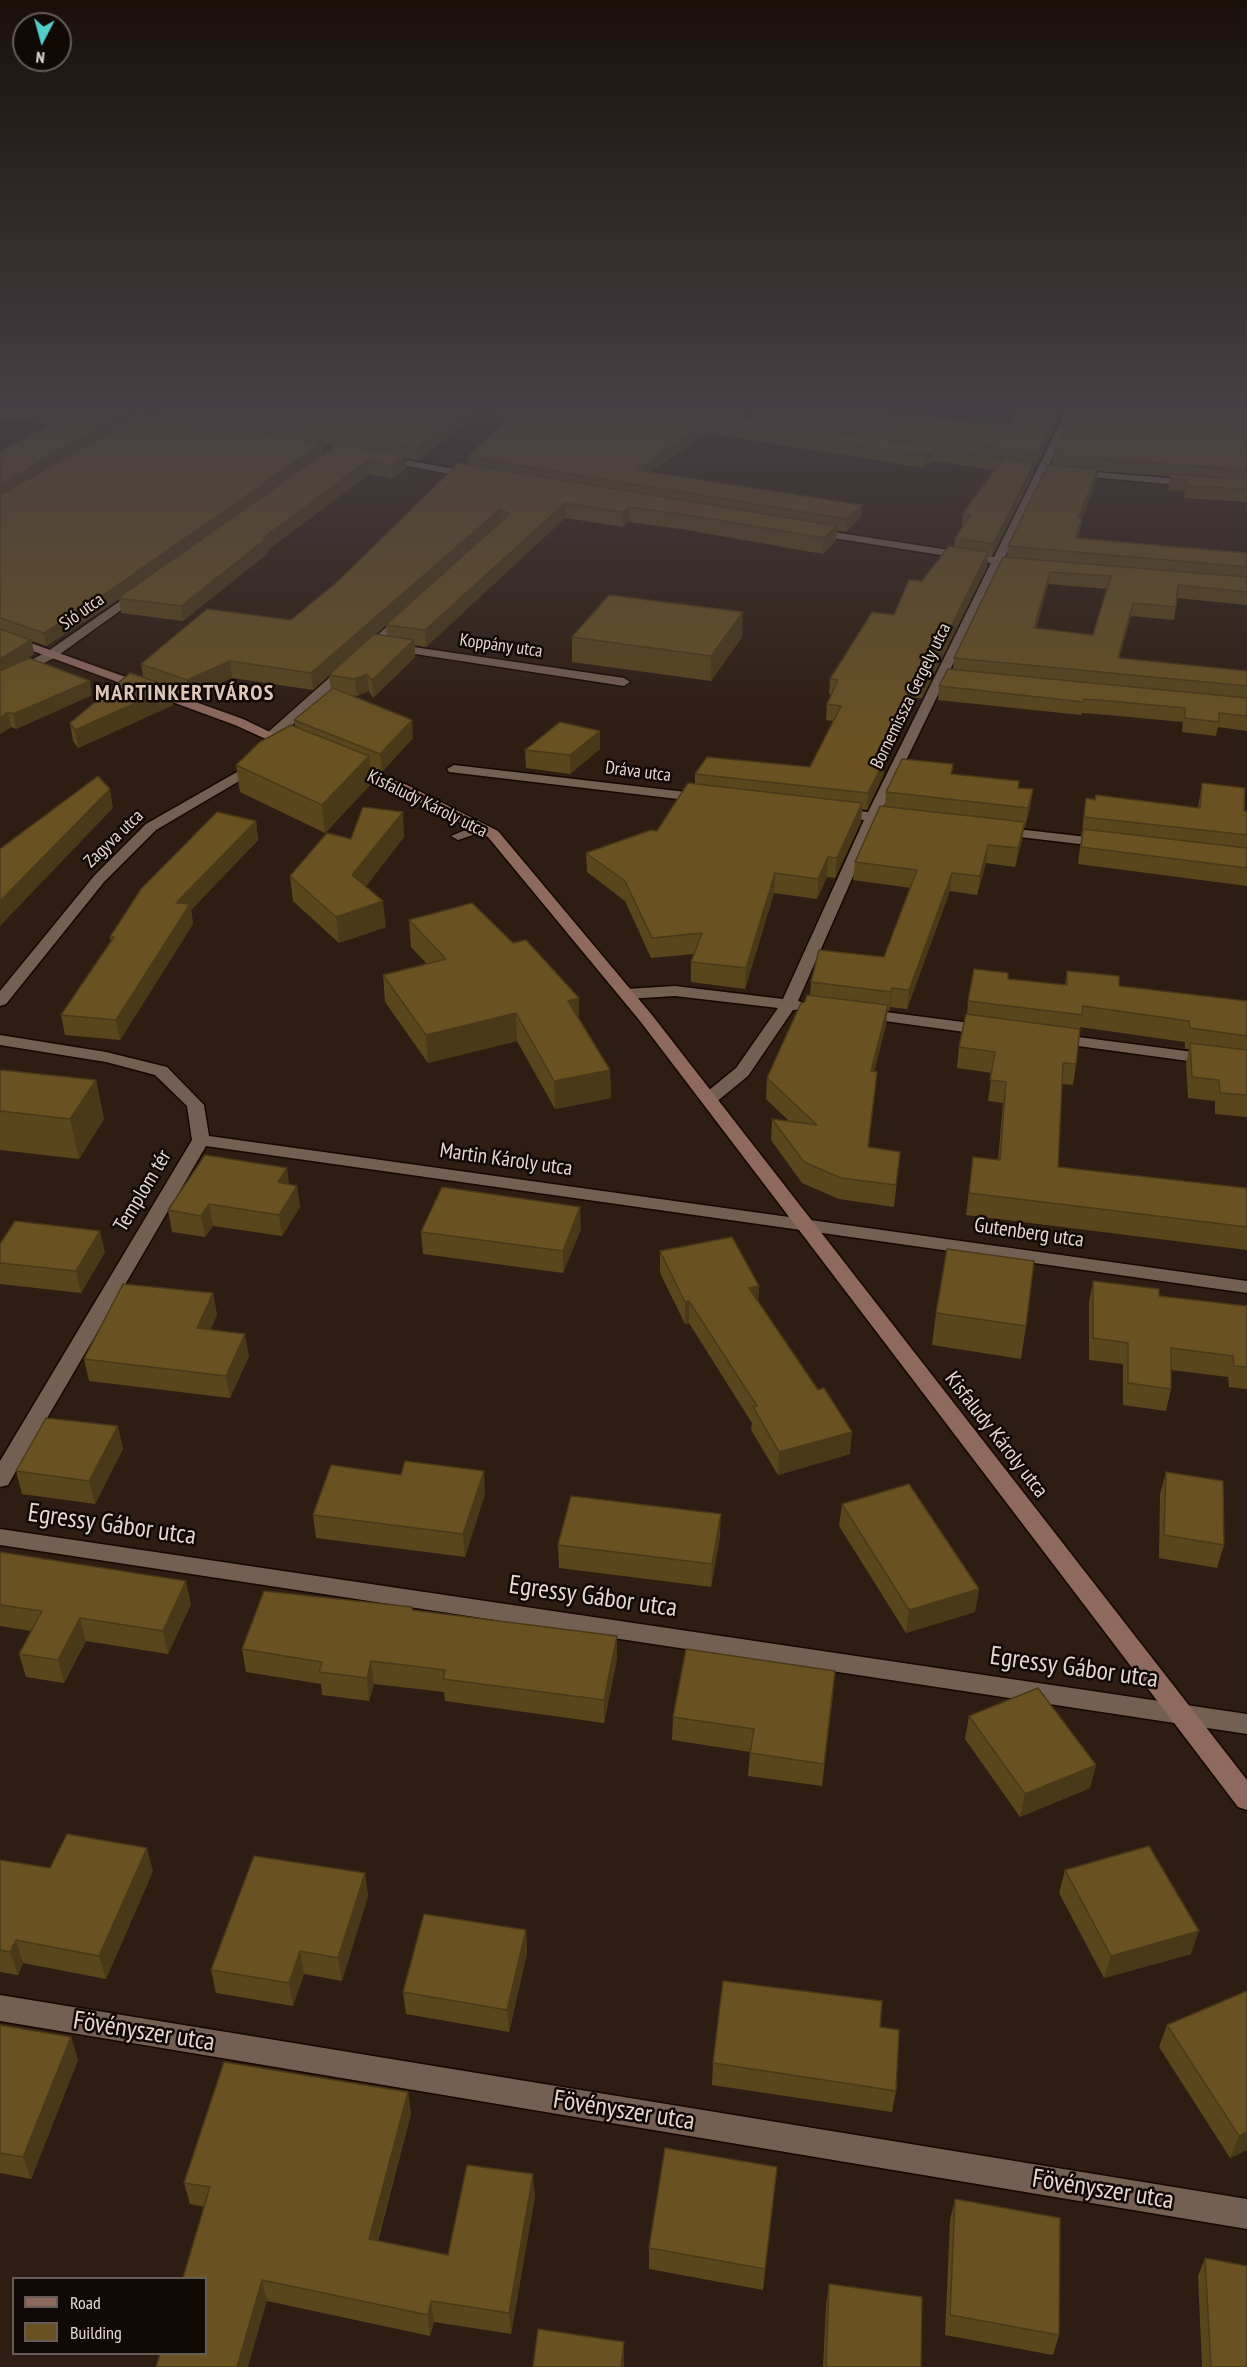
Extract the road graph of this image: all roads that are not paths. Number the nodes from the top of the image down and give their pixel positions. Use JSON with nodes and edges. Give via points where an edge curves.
{"nodes":[{"id":1,"x":1019,"y":517,"type":"edge"},
{"id":2,"x":808,"y":531,"type":"edge"},
{"id":3,"x":997,"y":563,"type":"junction"},
{"id":4,"x":1033,"y":566,"type":"edge"},
{"id":5,"x":147,"y":587,"type":"edge"},
{"id":6,"x":416,"y":606,"type":"edge"},
{"id":7,"x":0,"y":635,"type":"edge"},
{"id":8,"x":373,"y":645,"type":"junction"},
{"id":9,"x":52,"y":654,"type":"junction"},
{"id":10,"x":0,"y":682,"type":"edge"},
{"id":11,"x":624,"y":682,"type":"dead end"},
{"id":12,"x":272,"y":736,"type":"junction"},
{"id":13,"x":290,"y":745,"type":"junction"},
{"id":14,"x":311,"y":753,"type":"edge"},
{"id":15,"x":331,"y":760,"type":"edge"},
{"id":16,"x":454,"y":769,"type":"dead end"},
{"id":17,"x":721,"y":800,"type":"edge"},
{"id":18,"x":826,"y":812,"type":"edge"},
{"id":19,"x":872,"y":817,"type":"junction"},
{"id":20,"x":919,"y":823,"type":"edge"},
{"id":21,"x":480,"y":828,"type":"junction"},
{"id":22,"x":989,"y":830,"type":"edge"},
{"id":23,"x":458,"y":836,"type":"dead end"},
{"id":24,"x":1118,"y":844,"type":"edge"},
{"id":25,"x":626,"y":994,"type":"junction"},
{"id":26,"x":0,"y":1001,"type":"edge"},
{"id":27,"x":788,"y":1005,"type":"junction"},
{"id":28,"x":812,"y":1008,"type":"edge"},
{"id":29,"x":847,"y":1012,"type":"edge"},
{"id":30,"x":1000,"y":1032,"type":"edge"},
{"id":31,"x":1035,"y":1036,"type":"edge"},
{"id":32,"x":0,"y":1041,"type":"edge"},
{"id":33,"x":1247,"y":1064,"type":"edge"},
{"id":34,"x":709,"y":1099,"type":"junction"},
{"id":35,"x":201,"y":1140,"type":"junction"},
{"id":36,"x":805,"y":1224,"type":"junction"},
{"id":37,"x":1247,"y":1287,"type":"edge"},
{"id":38,"x":0,"y":1479,"type":"edge"},
{"id":39,"x":0,"y":1537,"type":"edge"},
{"id":40,"x":1178,"y":1712,"type":"junction"},
{"id":41,"x":1247,"y":1724,"type":"edge"},
{"id":42,"x":1247,"y":1799,"type":"edge"},
{"id":43,"x":0,"y":2008,"type":"edge"},
{"id":44,"x":1247,"y":2214,"type":"edge"}],
"edges":[{"from":1,"to":3,"type":"street","name":"Bornemissza Gergely utca"},
{"from":2,"to":3,"type":"street"},
{"from":3,"to":4,"type":"street"},
{"from":3,"to":19,"type":"street","name":"Bornemissza Gergely utca","via":[[947,677]]},
{"from":5,"to":9,"type":"street","name":"Sió utca"},
{"from":6,"to":8,"type":"street"},
{"from":7,"to":9,"type":"main road"},
{"from":8,"to":11,"type":"street","name":"Koppány utca"},
{"from":8,"to":12,"type":"street"},
{"from":9,"to":10,"type":"street","name":"Sió utca"},
{"from":9,"to":12,"type":"main road"},
{"from":12,"to":13,"type":"main road"},
{"from":13,"to":14,"type":"main road"},
{"from":13,"to":26,"type":"street","name":"Zagyva utca","via":[[151,827],[99,879]]},
{"from":15,"to":21,"type":"main road","name":"Kisfaludy Károly utca","via":[[402,788]]},
{"from":16,"to":17,"type":"street","name":"Dráva utca"},
{"from":18,"to":19,"type":"street"},
{"from":19,"to":20,"type":"street"},
{"from":19,"to":27,"type":"street","name":"Bornemissza Gergely utca"},
{"from":21,"to":23,"type":"street"},
{"from":21,"to":25,"type":"main road","name":"Kisfaludy Károly utca","via":[[493,834]]},
{"from":22,"to":24,"type":"street"},
{"from":25,"to":27,"type":"street","via":[[675,991]]},
{"from":25,"to":34,"type":"main road","name":"Kisfaludy Károly utca"},
{"from":27,"to":28,"type":"street"},
{"from":27,"to":34,"type":"street","via":[[742,1072]]},
{"from":29,"to":30,"type":"street"},
{"from":31,"to":33,"type":"street"},
{"from":32,"to":35,"type":"street","name":"Templom tér","via":[[106,1057],[161,1071],[195,1105]]},
{"from":34,"to":36,"type":"main road","name":"Kisfaludy Károly utca"},
{"from":35,"to":36,"type":"street","name":"Martin Károly utca"},
{"from":35,"to":38,"type":"street","name":"Templom tér"},
{"from":36,"to":37,"type":"street","name":"Gutenberg utca"},
{"from":36,"to":40,"type":"main road","name":"Kisfaludy Károly utca"},
{"from":39,"to":40,"type":"street","name":"Egressy Gábor utca"},
{"from":40,"to":41,"type":"street","name":"Egressy Gábor utca"},
{"from":40,"to":42,"type":"main road","name":"Kisfaludy Károly utca"},
{"from":43,"to":44,"type":"street","name":"Fövényszer utca"}]}
